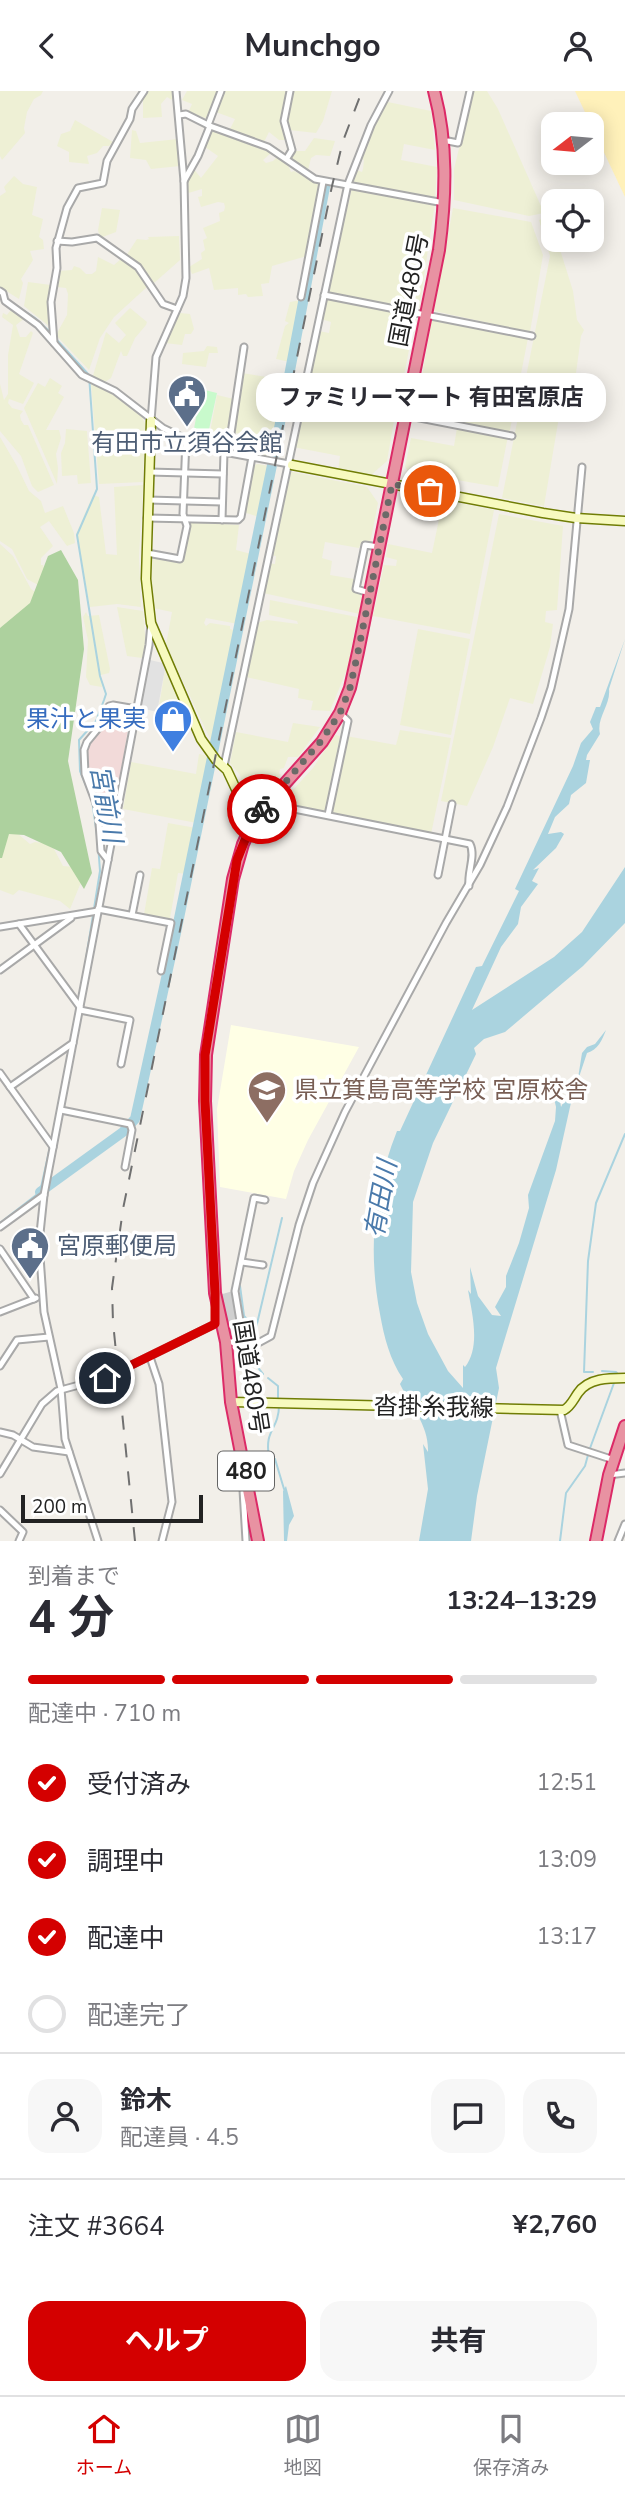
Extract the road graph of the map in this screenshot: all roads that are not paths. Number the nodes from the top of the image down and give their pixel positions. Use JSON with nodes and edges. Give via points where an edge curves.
{"nodes":[{"id":1,"x":144,"y":91,"type":"edge"},
{"id":2,"x":176,"y":91,"type":"edge"},
{"id":3,"x":221,"y":91,"type":"edge"},
{"id":4,"x":290,"y":91,"type":"edge"},
{"id":5,"x":388,"y":91,"type":"edge"},
{"id":6,"x":434,"y":91,"type":"edge"},
{"id":7,"x":470,"y":91,"type":"edge"},
{"id":8,"x":179,"y":115,"type":"junction"},
{"id":9,"x":209,"y":126,"type":"junction"},
{"id":10,"x":443,"y":143,"type":"junction"},
{"id":11,"x":287,"y":158,"type":"junction"},
{"id":12,"x":184,"y":181,"type":"junction"},
{"id":13,"x":323,"y":182,"type":"junction"},
{"id":14,"x":348,"y":184,"type":"junction"},
{"id":15,"x":445,"y":203,"type":"junction"},
{"id":16,"x":57,"y":241,"type":"junction"},
{"id":17,"x":0,"y":291,"type":"edge"},
{"id":18,"x":324,"y":295,"type":"junction"},
{"id":19,"x":301,"y":297,"type":"dead end"},
{"id":20,"x":177,"y":309,"type":"junction"},
{"id":21,"x":426,"y":315,"type":"junction"},
{"id":22,"x":532,"y":336,"type":"dead end"},
{"id":23,"x":54,"y":343,"type":"junction"},
{"id":24,"x":244,"y":347,"type":"dead end"},
{"id":25,"x":302,"y":395,"type":"junction"},
{"id":26,"x":406,"y":416,"type":"junction"},
{"id":27,"x":151,"y":421,"type":"junction"},
{"id":28,"x":512,"y":436,"type":"dead end"},
{"id":29,"x":186,"y":439,"type":"junction"},
{"id":30,"x":226,"y":452,"type":"junction"},
{"id":31,"x":252,"y":457,"type":"junction"},
{"id":32,"x":290,"y":465,"type":"junction"},
{"id":33,"x":582,"y":467,"type":"dead end"},
{"id":34,"x":149,"y":472,"type":"junction"},
{"id":35,"x":184,"y":473,"type":"junction"},
{"id":36,"x":223,"y":474,"type":"junction"},
{"id":37,"x":392,"y":484,"type":"junction"},
{"id":38,"x":148,"y":500,"type":"junction"},
{"id":39,"x":183,"y":501,"type":"junction"},
{"id":40,"x":222,"y":502,"type":"junction"},
{"id":41,"x":148,"y":518,"type":"junction"},
{"id":42,"x":576,"y":518,"type":"junction"},
{"id":43,"x":184,"y":519,"type":"junction"},
{"id":44,"x":222,"y":520,"type":"junction"},
{"id":45,"x":625,"y":521,"type":"edge"},
{"id":46,"x":147,"y":553,"type":"junction"},
{"id":47,"x":151,"y":623,"type":"junction"},
{"id":48,"x":136,"y":709,"type":"junction"},
{"id":49,"x":340,"y":713,"type":"junction"},
{"id":50,"x":224,"y":767,"type":"junction"},
{"id":51,"x":97,"y":802,"type":"junction"},
{"id":52,"x":267,"y":803,"type":"junction"},
{"id":53,"x":452,"y":804,"type":"dead end"},
{"id":54,"x":118,"y":806,"type":"junction"},
{"id":55,"x":328,"y":815,"type":"junction"},
{"id":56,"x":256,"y":817,"type":"junction"},
{"id":57,"x":446,"y":838,"type":"junction"},
{"id":58,"x":108,"y":860,"type":"junction"},
{"id":59,"x":140,"y":875,"type":"dead end"},
{"id":60,"x":438,"y":875,"type":"dead end"},
{"id":61,"x":470,"y":886,"type":"junction"},
{"id":62,"x":98,"y":910,"type":"junction"},
{"id":63,"x":132,"y":915,"type":"junction"},
{"id":64,"x":74,"y":916,"type":"junction"},
{"id":65,"x":19,"y":924,"type":"junction"},
{"id":66,"x":0,"y":927,"type":"edge"},
{"id":67,"x":34,"y":945,"type":"junction"},
{"id":68,"x":0,"y":970,"type":"edge"},
{"id":69,"x":161,"y":971,"type":"dead end"},
{"id":70,"x":80,"y":1009,"type":"junction"},
{"id":71,"x":74,"y":1042,"type":"junction"},
{"id":72,"x":121,"y":1064,"type":"dead end"},
{"id":73,"x":0,"y":1073,"type":"edge"},
{"id":74,"x":10,"y":1087,"type":"junction"},
{"id":75,"x":61,"y":1110,"type":"junction"},
{"id":76,"x":53,"y":1147,"type":"junction"},
{"id":77,"x":125,"y":1167,"type":"dead end"},
{"id":78,"x":44,"y":1195,"type":"junction"},
{"id":79,"x":265,"y":1200,"type":"dead end"},
{"id":80,"x":0,"y":1227,"type":"edge"},
{"id":81,"x":0,"y":1249,"type":"edge"},
{"id":82,"x":242,"y":1262,"type":"junction"},
{"id":83,"x":263,"y":1265,"type":"dead end"},
{"id":84,"x":215,"y":1293,"type":"junction"},
{"id":85,"x":42,"y":1296,"type":"junction"},
{"id":86,"x":34,"y":1299,"type":"junction"},
{"id":87,"x":0,"y":1312,"type":"edge"},
{"id":88,"x":215,"y":1324,"type":"junction"},
{"id":89,"x":49,"y":1337,"type":"junction"},
{"id":90,"x":230,"y":1343,"type":"junction"},
{"id":91,"x":227,"y":1356,"type":"junction"},
{"id":92,"x":150,"y":1357,"type":"junction"},
{"id":93,"x":0,"y":1366,"type":"edge"},
{"id":94,"x":625,"y":1378,"type":"edge"},
{"id":95,"x":61,"y":1389,"type":"junction"},
{"id":96,"x":236,"y":1402,"type":"junction"},
{"id":97,"x":558,"y":1410,"type":"junction"},
{"id":98,"x":625,"y":1426,"type":"edge"},
{"id":99,"x":0,"y":1432,"type":"edge"},
{"id":100,"x":22,"y":1439,"type":"junction"},
{"id":101,"x":69,"y":1452,"type":"junction"},
{"id":102,"x":614,"y":1460,"type":"junction"},
{"id":103,"x":625,"y":1473,"type":"edge"},
{"id":104,"x":0,"y":1474,"type":"edge"},
{"id":105,"x":609,"y":1475,"type":"junction"},
{"id":106,"x":250,"y":1489,"type":"junction"},
{"id":107,"x":0,"y":1510,"type":"edge"},
{"id":108,"x":624,"y":1525,"type":"edge"},
{"id":109,"x":19,"y":1541,"type":"edge"},
{"id":110,"x":98,"y":1541,"type":"edge"},
{"id":111,"x":162,"y":1541,"type":"edge"},
{"id":112,"x":246,"y":1541,"type":"edge"},
{"id":113,"x":258,"y":1541,"type":"edge"},
{"id":114,"x":596,"y":1541,"type":"edge"},
{"id":115,"x":618,"y":1541,"type":"edge"}],
"edges":[{"from":1,"to":16,"type":"street","via":[[107,161],[103,183],[78,188]]},
{"from":2,"to":8,"type":"street"},
{"from":3,"to":9,"type":"street"},
{"from":4,"to":11,"type":"street","via":[[284,121],[292,150]]},
{"from":5,"to":14,"type":"street"},
{"from":6,"to":10,"type":"highway","name":"国道480号","number":"480"},
{"from":7,"to":10,"type":"street","via":[[458,143]]},
{"from":8,"to":9,"type":"street"},
{"from":8,"to":12,"type":"street"},
{"from":9,"to":11,"type":"street"},
{"from":9,"to":12,"type":"street"},
{"from":10,"to":15,"type":"highway","name":"国道480号","number":"480"},
{"from":11,"to":13,"type":"street"},
{"from":12,"to":20,"type":"street","via":[[186,278]]},
{"from":13,"to":14,"type":"street"},
{"from":13,"to":19,"type":"street"},
{"from":14,"to":15,"type":"street"},
{"from":14,"to":18,"type":"street"},
{"from":15,"to":21,"type":"highway","name":"国道480号","number":"480"},
{"from":16,"to":20,"type":"street","via":[[97,238],[138,267],[163,304]]},
{"from":16,"to":23,"type":"street","via":[[51,302]]},
{"from":17,"to":23,"type":"street","via":[[5,301],[33,320]]},
{"from":18,"to":21,"type":"street"},
{"from":18,"to":25,"type":"street"},
{"from":20,"to":27,"type":"street","via":[[156,357]]},
{"from":21,"to":22,"type":"street"},
{"from":21,"to":26,"type":"highway","name":"国道480号","number":"480"},
{"from":23,"to":27,"type":"street","via":[[82,375],[115,391]]},
{"from":24,"to":30,"type":"street"},
{"from":25,"to":26,"type":"street"},
{"from":25,"to":32,"type":"street"},
{"from":26,"to":28,"type":"street"},
{"from":26,"to":37,"type":"highway","name":"国道480号","number":"480"},
{"from":27,"to":29,"type":"street"},
{"from":27,"to":34,"type":"street"},
{"from":29,"to":30,"type":"street"},
{"from":29,"to":35,"type":"street"},
{"from":30,"to":31,"type":"street"},
{"from":30,"to":36,"type":"street"},
{"from":31,"to":32,"type":"street"},
{"from":31,"to":44,"type":"street","via":[[241,517]]},
{"from":32,"to":37,"type":"street"},
{"from":32,"to":50,"type":"street"},
{"from":33,"to":42,"type":"street"},
{"from":34,"to":35,"type":"street"},
{"from":34,"to":38,"type":"street"},
{"from":35,"to":36,"type":"street"},
{"from":35,"to":39,"type":"street"},
{"from":36,"to":40,"type":"street"},
{"from":37,"to":42,"type":"street"},
{"from":37,"to":49,"type":"highway","name":"国道480号","number":"480","via":[[350,688]]},
{"from":38,"to":39,"type":"street"},
{"from":38,"to":41,"type":"street"},
{"from":39,"to":40,"type":"street"},
{"from":39,"to":43,"type":"street"},
{"from":40,"to":44,"type":"street"},
{"from":41,"to":43,"type":"street"},
{"from":41,"to":46,"type":"street"},
{"from":42,"to":45,"type":"street"},
{"from":42,"to":61,"type":"street","via":[[569,610],[551,688],[507,807]]},
{"from":43,"to":44,"type":"street"},
{"from":43,"to":46,"type":"street","via":[[187,526],[180,559]]},
{"from":46,"to":47,"type":"street"},
{"from":47,"to":48,"type":"street"},
{"from":47,"to":50,"type":"street","via":[[198,732]]},
{"from":48,"to":51,"type":"street","via":[[109,706],[102,725],[85,745],[85,774]]},
{"from":48,"to":54,"type":"street"},
{"from":49,"to":52,"type":"highway","name":"国道480号","number":"480"},
{"from":49,"to":55,"type":"street","via":[[348,720]]},
{"from":50,"to":56,"type":"street","via":[[242,802]]},
{"from":51,"to":54,"type":"street"},
{"from":51,"to":58,"type":"street","via":[[101,851]]},
{"from":52,"to":55,"type":"street"},
{"from":52,"to":56,"type":"highway","name":"国道480号","number":"480"},
{"from":53,"to":57,"type":"street"},
{"from":54,"to":58,"type":"street"},
{"from":55,"to":57,"type":"street"},
{"from":56,"to":84,"type":"highway","name":"国道480号","number":"480","via":[[233,879],[205,1055]]},
{"from":57,"to":60,"type":"street"},
{"from":57,"to":61,"type":"street","via":[[472,847]]},
{"from":58,"to":62,"type":"street"},
{"from":59,"to":63,"type":"street"},
{"from":61,"to":90,"type":"street","via":[[329,1146],[299,1226],[271,1336],[260,1342]]},
{"from":62,"to":63,"type":"street"},
{"from":62,"to":64,"type":"street"},
{"from":62,"to":70,"type":"street"},
{"from":63,"to":69,"type":"street","via":[[171,923]]},
{"from":64,"to":65,"type":"street"},
{"from":64,"to":67,"type":"street"},
{"from":65,"to":66,"type":"street"},
{"from":65,"to":67,"type":"street"},
{"from":67,"to":68,"type":"street"},
{"from":67,"to":70,"type":"street"},
{"from":70,"to":71,"type":"street"},
{"from":70,"to":72,"type":"street","via":[[130,1020]]},
{"from":71,"to":74,"type":"street"},
{"from":71,"to":75,"type":"street"},
{"from":73,"to":74,"type":"street"},
{"from":74,"to":76,"type":"street"},
{"from":75,"to":76,"type":"street"},
{"from":75,"to":77,"type":"street","via":[[130,1124]]},
{"from":76,"to":78,"type":"street"},
{"from":78,"to":80,"type":"street"},
{"from":78,"to":85,"type":"street"},
{"from":79,"to":82,"type":"street","via":[[254,1198]]},
{"from":81,"to":86,"type":"street"},
{"from":82,"to":83,"type":"street"},
{"from":82,"to":90,"type":"street","via":[[235,1291],[240,1331]]},
{"from":84,"to":88,"type":"street"},
{"from":84,"to":90,"type":"highway","name":"国道480号","number":"480"},
{"from":85,"to":86,"type":"street"},
{"from":85,"to":89,"type":"street"},
{"from":86,"to":87,"type":"street"},
{"from":88,"to":91,"type":"street"},
{"from":88,"to":92,"type":"street"},
{"from":89,"to":93,"type":"street","via":[[20,1339]]},
{"from":89,"to":95,"type":"street"},
{"from":90,"to":91,"type":"highway","name":"国道480号","number":"480"},
{"from":91,"to":96,"type":"highway","name":"国道480号","number":"480"},
{"from":92,"to":95,"type":"street","via":[[98,1381]]},
{"from":92,"to":111,"type":"street","via":[[159,1384],[172,1502]]},
{"from":94,"to":97,"type":"street","via":[[588,1384],[570,1406]]},
{"from":95,"to":100,"type":"street","via":[[42,1404]]},
{"from":95,"to":101,"type":"street"},
{"from":96,"to":97,"type":"street","name":"沓掛糸我線"},
{"from":96,"to":106,"type":"highway","name":"国道480号","number":"480"},
{"from":97,"to":102,"type":"street","via":[[568,1445]]},
{"from":98,"to":102,"type":"highway"},
{"from":99,"to":100,"type":"street"},
{"from":100,"to":101,"type":"street","via":[[33,1447]]},
{"from":100,"to":104,"type":"street"},
{"from":101,"to":110,"type":"street"},
{"from":102,"to":105,"type":"highway"},
{"from":103,"to":105,"type":"street"},
{"from":105,"to":114,"type":"highway"},
{"from":106,"to":112,"type":"street","via":[[243,1490]]},
{"from":106,"to":113,"type":"highway","name":"国道480号","number":"480"},
{"from":107,"to":109,"type":"street","via":[[23,1532]]},
{"from":108,"to":115,"type":"street"}]}
